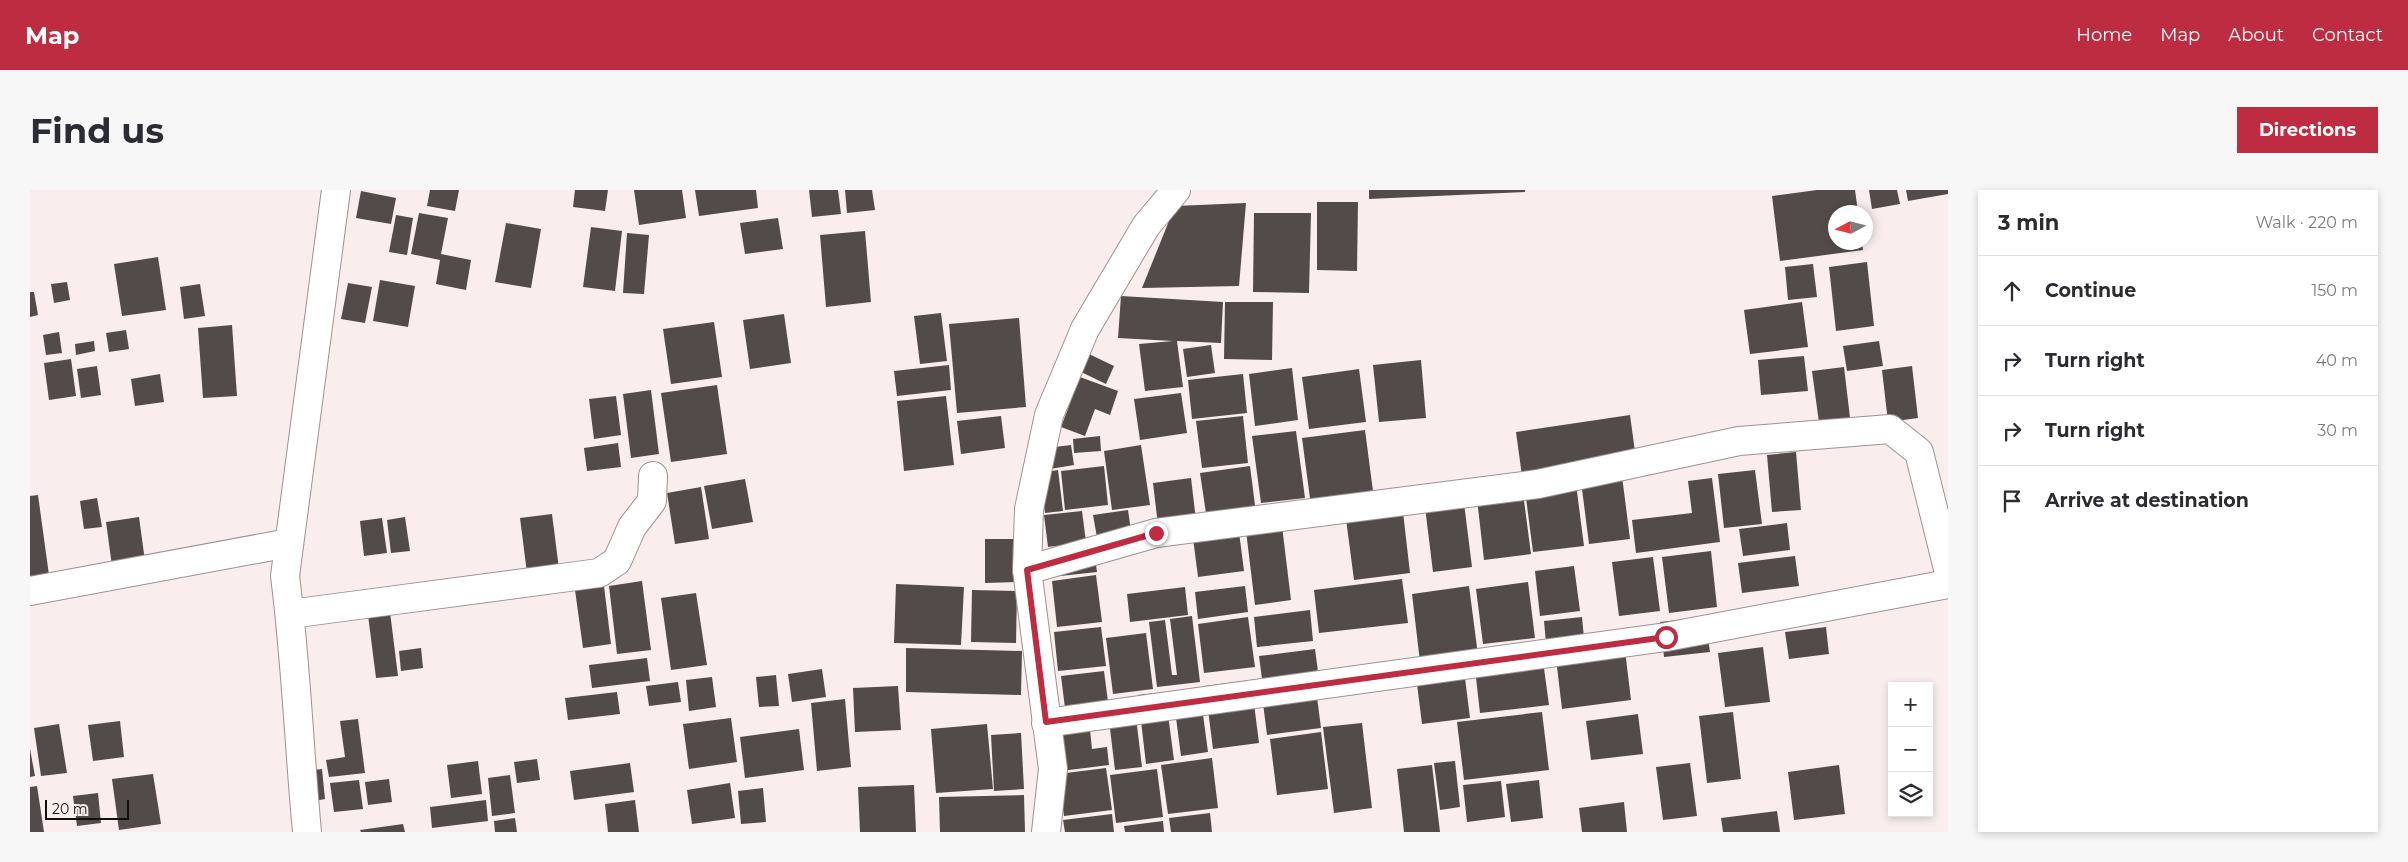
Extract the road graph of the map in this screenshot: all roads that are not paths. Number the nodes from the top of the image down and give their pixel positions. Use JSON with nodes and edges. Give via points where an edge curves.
{"nodes":[{"id":1,"x":336,"y":190,"type":"edge"},
{"id":2,"x":1176,"y":190,"type":"edge"},
{"id":3,"x":653,"y":476,"type":"dead end"},
{"id":4,"x":289,"y":543,"type":"junction"},
{"id":5,"x":1948,"y":569,"type":"edge"},
{"id":6,"x":1027,"y":570,"type":"junction"},
{"id":7,"x":1948,"y":584,"type":"edge"},
{"id":8,"x":30,"y":591,"type":"edge"},
{"id":9,"x":290,"y":614,"type":"junction"},
{"id":10,"x":1046,"y":722,"type":"junction"},
{"id":11,"x":307,"y":832,"type":"edge"},
{"id":12,"x":1046,"y":832,"type":"edge"}],
"edges":[{"from":1,"to":4,"type":"street"},
{"from":2,"to":6,"type":"street","via":[[1146,226],[1084,329],[1048,415],[1029,509]]},
{"from":3,"to":9,"type":"street","via":[[652,501],[632,527],[617,561],[599,573]]},
{"from":4,"to":8,"type":"street"},
{"from":4,"to":9,"type":"street","via":[[285,576]]},
{"from":5,"to":6,"type":"street","via":[[1918,452],[1890,429],[1739,441],[1538,484],[1156,533]]},
{"from":6,"to":10,"type":"street"},
{"from":7,"to":10,"type":"street","via":[[1666,637]]},
{"from":9,"to":11,"type":"street"},
{"from":10,"to":12,"type":"street","via":[[1053,769]]}]}
